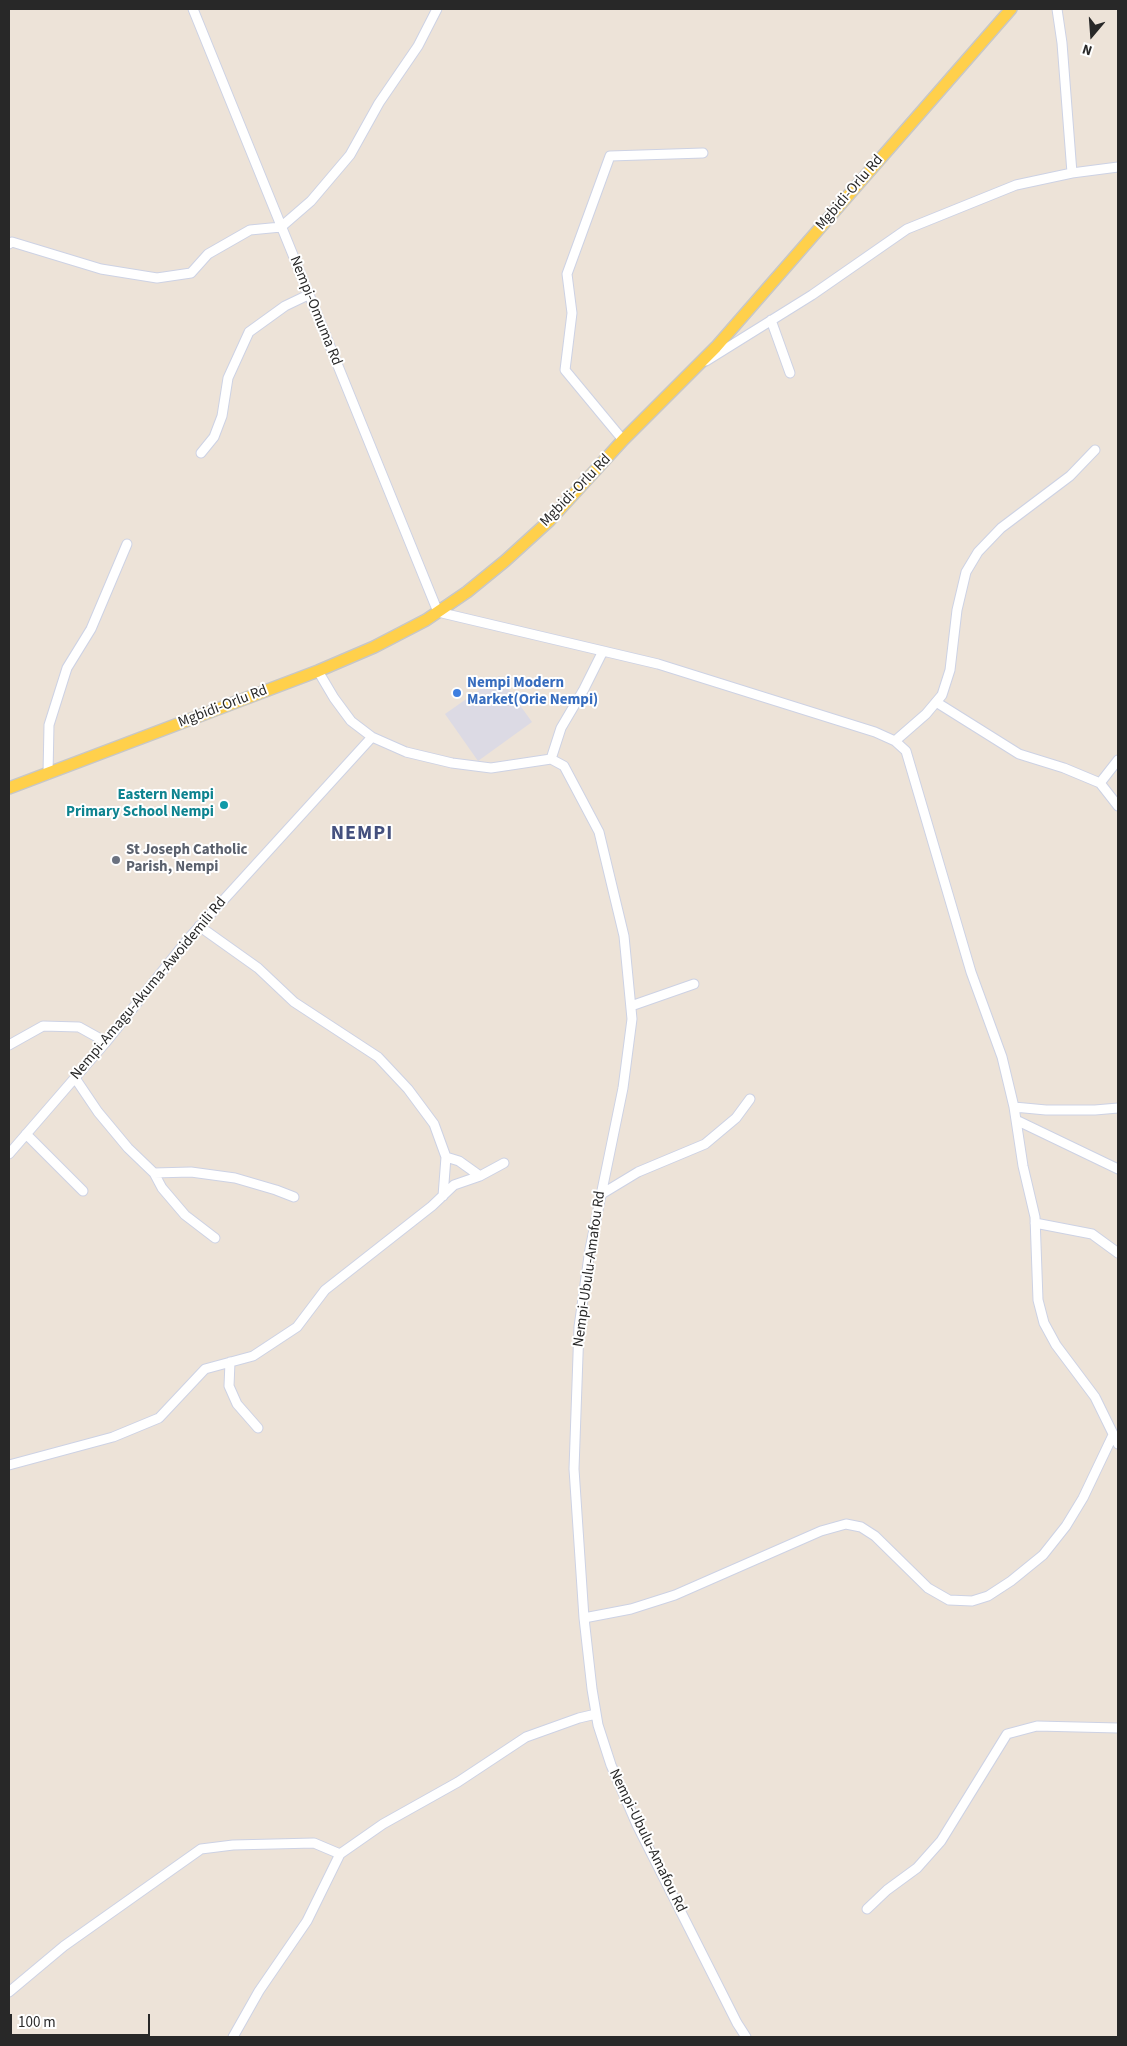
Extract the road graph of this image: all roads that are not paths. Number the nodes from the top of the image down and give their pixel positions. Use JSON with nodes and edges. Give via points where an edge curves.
{"nodes":[{"id":1,"x":193,"y":9,"type":"edge"},
{"id":2,"x":437,"y":9,"type":"edge"},
{"id":3,"x":1011,"y":9,"type":"edge"},
{"id":4,"x":1057,"y":9,"type":"edge"},
{"id":5,"x":703,"y":153,"type":"dead end"},
{"id":6,"x":1118,"y":167,"type":"edge"},
{"id":7,"x":1072,"y":173,"type":"junction"},
{"id":8,"x":281,"y":227,"type":"junction"},
{"id":9,"x":9,"y":244,"type":"edge"},
{"id":10,"x":308,"y":295,"type":"junction"},
{"id":11,"x":771,"y":320,"type":"junction"},
{"id":12,"x":695,"y":368,"type":"junction"},
{"id":13,"x":790,"y":373,"type":"dead end"},
{"id":14,"x":623,"y":440,"type":"junction"},
{"id":15,"x":1095,"y":450,"type":"dead end"},
{"id":16,"x":201,"y":452,"type":"dead end"},
{"id":17,"x":128,"y":544,"type":"dead end"},
{"id":18,"x":438,"y":612,"type":"junction"},
{"id":19,"x":603,"y":651,"type":"junction"},
{"id":20,"x":318,"y":671,"type":"junction"},
{"id":21,"x":936,"y":702,"type":"junction"},
{"id":22,"x":372,"y":738,"type":"junction"},
{"id":23,"x":895,"y":740,"type":"junction"},
{"id":24,"x":551,"y":759,"type":"junction"},
{"id":25,"x":1118,"y":760,"type":"edge"},
{"id":26,"x":48,"y":774,"type":"junction"},
{"id":27,"x":1100,"y":783,"type":"junction"},
{"id":28,"x":9,"y":788,"type":"edge"},
{"id":29,"x":1118,"y":806,"type":"edge"},
{"id":30,"x":199,"y":926,"type":"junction"},
{"id":31,"x":694,"y":984,"type":"dead end"},
{"id":32,"x":631,"y":1006,"type":"junction"},
{"id":33,"x":106,"y":1042,"type":"junction"},
{"id":34,"x":9,"y":1045,"type":"edge"},
{"id":35,"x":75,"y":1078,"type":"junction"},
{"id":36,"x":750,"y":1099,"type":"dead end"},
{"id":37,"x":1014,"y":1107,"type":"junction"},
{"id":38,"x":1118,"y":1108,"type":"edge"},
{"id":39,"x":1016,"y":1120,"type":"junction"},
{"id":40,"x":26,"y":1134,"type":"junction"},
{"id":41,"x":9,"y":1154,"type":"edge"},
{"id":42,"x":446,"y":1157,"type":"junction"},
{"id":43,"x":504,"y":1163,"type":"dead end"},
{"id":44,"x":1118,"y":1169,"type":"edge"},
{"id":45,"x":154,"y":1173,"type":"junction"},
{"id":46,"x":480,"y":1176,"type":"junction"},
{"id":47,"x":83,"y":1191,"type":"dead end"},
{"id":48,"x":600,"y":1195,"type":"junction"},
{"id":49,"x":443,"y":1196,"type":"junction"},
{"id":50,"x":294,"y":1197,"type":"dead end"},
{"id":51,"x":1035,"y":1222,"type":"junction"},
{"id":52,"x":215,"y":1238,"type":"dead end"},
{"id":53,"x":1118,"y":1253,"type":"edge"},
{"id":54,"x":230,"y":1362,"type":"junction"},
{"id":55,"x":258,"y":1428,"type":"dead end"},
{"id":56,"x":1113,"y":1436,"type":"junction"},
{"id":57,"x":1118,"y":1444,"type":"edge"},
{"id":58,"x":9,"y":1465,"type":"edge"},
{"id":59,"x":584,"y":1618,"type":"junction"},
{"id":60,"x":596,"y":1714,"type":"junction"},
{"id":61,"x":1118,"y":1728,"type":"edge"},
{"id":62,"x":340,"y":1854,"type":"junction"},
{"id":63,"x":867,"y":1909,"type":"dead end"},
{"id":64,"x":9,"y":1992,"type":"edge"},
{"id":65,"x":234,"y":2037,"type":"edge"},
{"id":66,"x":746,"y":2037,"type":"edge"}],
"edges":[{"from":1,"to":8,"type":"street","name":"Nempi-Omuma Rd"},
{"from":2,"to":8,"type":"street","via":[[418,46],[379,103],[350,155],[311,201]]},
{"from":3,"to":12,"type":"main road","name":"Mgbidi-Orlu Rd"},
{"from":4,"to":7,"type":"street"},
{"from":5,"to":14,"type":"street","via":[[610,156],[568,274],[572,313],[565,370]]},
{"from":6,"to":7,"type":"street"},
{"from":7,"to":11,"type":"street","via":[[1016,185],[907,229]]},
{"from":8,"to":9,"type":"street","via":[[250,230],[208,254],[191,273],[157,278],[101,269],[12,242]]},
{"from":8,"to":10,"type":"street","name":"Nempi-Omuma Rd"},
{"from":10,"to":16,"type":"street","via":[[285,306],[249,332],[228,378],[222,416],[214,437]]},
{"from":10,"to":18,"type":"street","name":"Nempi-Omuma Rd"},
{"from":11,"to":12,"type":"street"},
{"from":11,"to":13,"type":"street"},
{"from":12,"to":14,"type":"main road","name":"Mgbidi-Orlu Rd"},
{"from":14,"to":18,"type":"main road","name":"Mgbidi-Orlu Rd","via":[[548,521],[505,561]]},
{"from":15,"to":21,"type":"street","via":[[1070,476],[1001,528],[978,552],[966,572],[957,610],[950,670]]},
{"from":17,"to":26,"type":"street","via":[[91,629],[67,668],[49,725]]},
{"from":18,"to":19,"type":"street"},
{"from":18,"to":20,"type":"main road","name":"Mgbidi-Orlu Rd","via":[[374,648]]},
{"from":19,"to":23,"type":"street","via":[[658,664]]},
{"from":19,"to":24,"type":"street","via":[[561,728]]},
{"from":20,"to":22,"type":"street","via":[[351,721]]},
{"from":20,"to":26,"type":"main road","name":"Mgbidi-Orlu Rd"},
{"from":21,"to":23,"type":"street"},
{"from":21,"to":27,"type":"street","via":[[1019,754]]},
{"from":22,"to":24,"type":"street","via":[[406,752],[452,764],[491,768]]},
{"from":22,"to":30,"type":"street","name":"Nempi-Amagu-Akuma-Awoidemili Rd"},
{"from":23,"to":37,"type":"street","via":[[906,751],[971,972],[1002,1056]]},
{"from":24,"to":32,"type":"street","name":"Nempi-Ubulu-Amafou Rd","via":[[564,766],[599,832],[624,936]]},
{"from":25,"to":27,"type":"street"},
{"from":26,"to":28,"type":"main road","name":"Mgbidi-Orlu Rd"},
{"from":27,"to":29,"type":"street"},
{"from":30,"to":33,"type":"street","name":"Nempi-Amagu-Akuma-Awoidemili Rd"},
{"from":30,"to":42,"type":"street","via":[[258,968],[294,1002],[378,1057],[434,1124]]},
{"from":31,"to":32,"type":"street"},
{"from":32,"to":48,"type":"street","name":"Nempi-Ubulu-Amafou Rd","via":[[628,1055]]},
{"from":33,"to":34,"type":"street","via":[[79,1028],[43,1026]]},
{"from":33,"to":35,"type":"street","name":"Nempi-Amagu-Akuma-Awoidemili Rd"},
{"from":35,"to":40,"type":"street","name":"Nempi-Amagu-Akuma-Awoidemili Rd"},
{"from":35,"to":45,"type":"street","via":[[98,1112]]},
{"from":36,"to":48,"type":"street","via":[[736,1118],[705,1144],[638,1172]]},
{"from":37,"to":38,"type":"street","via":[[1046,1110]]},
{"from":37,"to":39,"type":"street"},
{"from":39,"to":44,"type":"street"},
{"from":39,"to":51,"type":"street"},
{"from":40,"to":41,"type":"street","name":"Nempi-Amagu-Akuma-Awoidemili Rd"},
{"from":40,"to":47,"type":"street"},
{"from":42,"to":46,"type":"street","via":[[459,1161]]},
{"from":42,"to":49,"type":"street"},
{"from":43,"to":46,"type":"street"},
{"from":45,"to":50,"type":"street","via":[[191,1172],[235,1178]]},
{"from":45,"to":52,"type":"street","via":[[185,1215]]},
{"from":46,"to":49,"type":"street","via":[[454,1185]]},
{"from":48,"to":59,"type":"street","name":"Nempi-Ubulu-Amafou Rd","via":[[579,1327],[576,1378],[574,1469]]},
{"from":49,"to":54,"type":"street","via":[[325,1290],[297,1327],[253,1356]]},
{"from":51,"to":53,"type":"street","via":[[1092,1234]]},
{"from":51,"to":56,"type":"street","via":[[1038,1300],[1044,1323],[1056,1345],[1095,1397]]},
{"from":54,"to":55,"type":"street","via":[[229,1386],[237,1404]]},
{"from":54,"to":58,"type":"street","via":[[205,1369],[159,1418],[113,1437]]},
{"from":56,"to":57,"type":"street"},
{"from":56,"to":59,"type":"street","via":[[1066,1526],[1043,1555],[988,1596],[972,1601],[949,1600],[928,1588],[875,1536],[861,1526],[846,1524],[821,1531],[675,1595],[631,1609]]},
{"from":59,"to":60,"type":"street","name":"Nempi-Ubulu-Amafou Rd"},
{"from":60,"to":62,"type":"street","via":[[526,1737]]},
{"from":60,"to":66,"type":"street","name":"Nempi-Ubulu-Amafou Rd","via":[[610,1765],[637,1825]]},
{"from":61,"to":63,"type":"street","via":[[1036,1726],[1007,1734],[941,1841],[917,1868]]},
{"from":62,"to":64,"type":"street","via":[[314,1843],[201,1849],[64,1946]]},
{"from":62,"to":65,"type":"street","via":[[307,1921],[259,1991]]}]}
